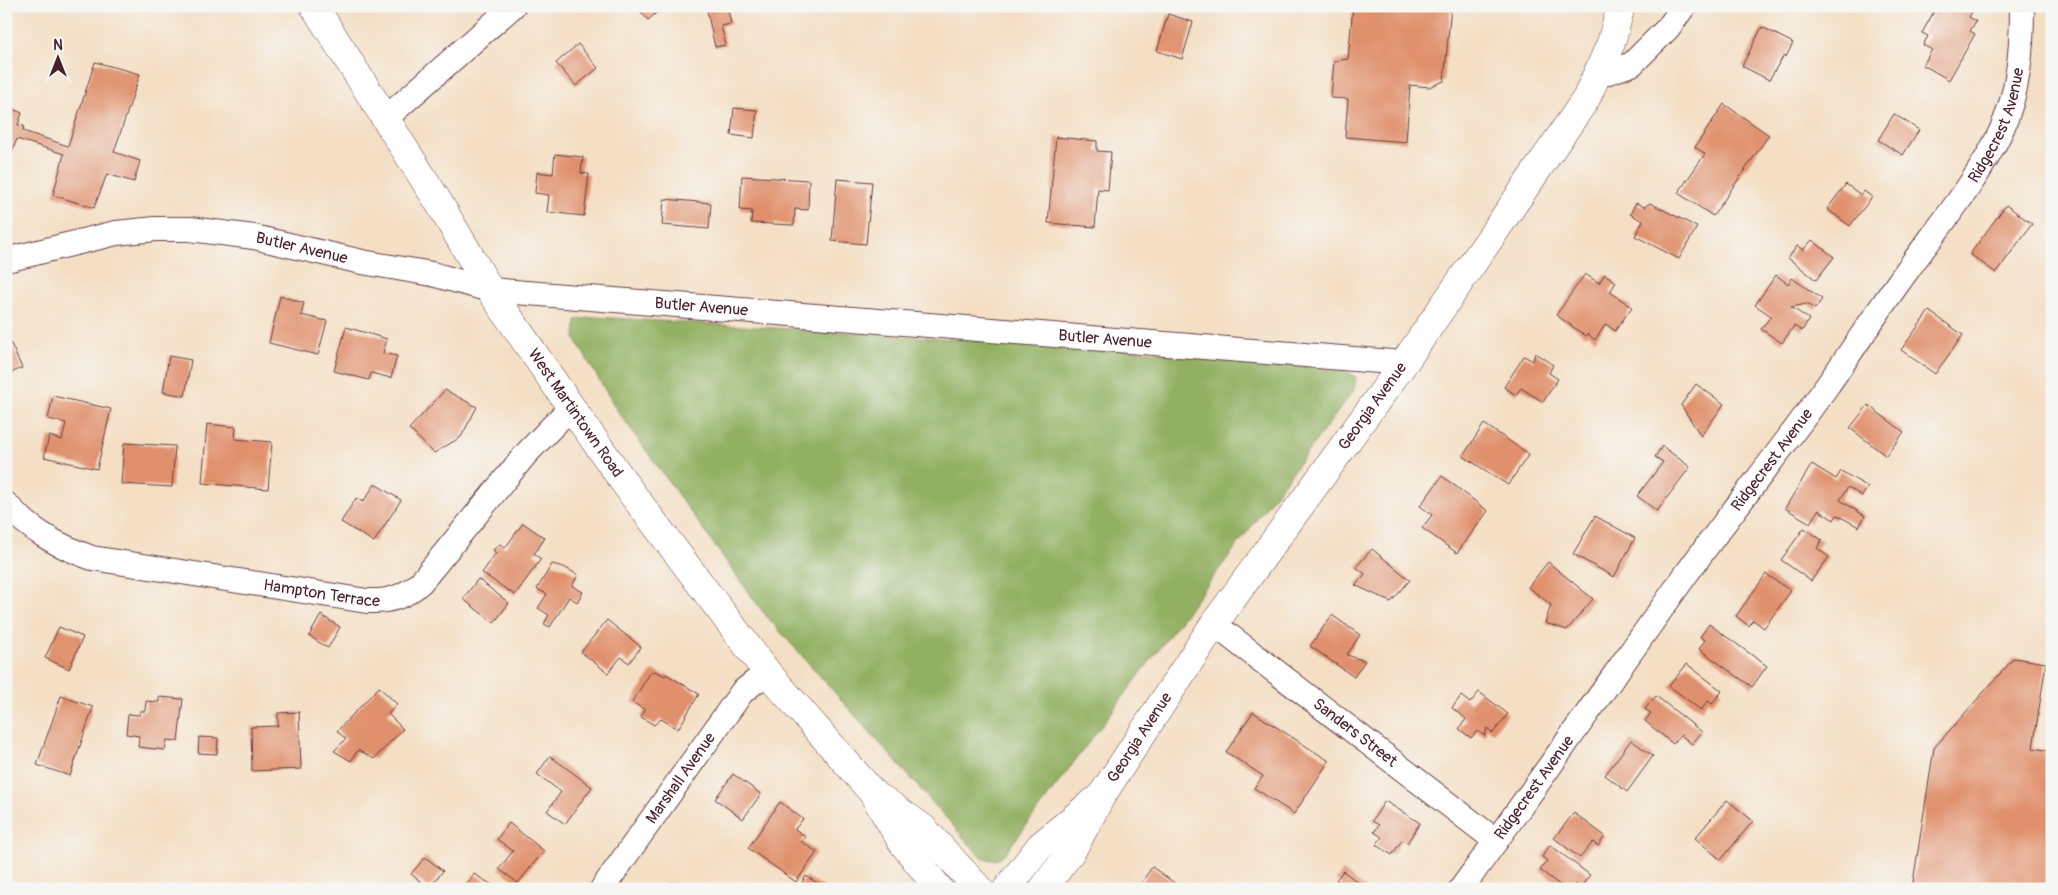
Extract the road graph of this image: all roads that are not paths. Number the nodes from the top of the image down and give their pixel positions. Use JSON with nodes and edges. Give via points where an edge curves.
{"nodes":[{"id":1,"x":314,"y":6,"type":"edge"},
{"id":2,"x":514,"y":6,"type":"edge"},
{"id":3,"x":1621,"y":6,"type":"edge"},
{"id":4,"x":1684,"y":6,"type":"edge"},
{"id":5,"x":2022,"y":6,"type":"edge"},
{"id":6,"x":1598,"y":76,"type":"junction"},
{"id":7,"x":386,"y":118,"type":"junction"},
{"id":8,"x":6,"y":260,"type":"edge"},
{"id":9,"x":490,"y":290,"type":"junction"},
{"id":10,"x":1404,"y":363,"type":"junction"},
{"id":11,"x":571,"y":407,"type":"junction"},
{"id":12,"x":6,"y":504,"type":"edge"},
{"id":13,"x":1214,"y":624,"type":"junction"},
{"id":14,"x":767,"y":672,"type":"junction"},
{"id":15,"x":872,"y":792,"type":"junction"},
{"id":16,"x":1102,"y":795,"type":"junction"},
{"id":17,"x":1496,"y":841,"type":"junction"},
{"id":18,"x":602,"y":889,"type":"edge"},
{"id":19,"x":939,"y":889,"type":"edge"},
{"id":20,"x":979,"y":889,"type":"edge"},
{"id":21,"x":1007,"y":889,"type":"edge"},
{"id":22,"x":1043,"y":889,"type":"edge"},
{"id":23,"x":1461,"y":889,"type":"edge"}],
"edges":[{"from":1,"to":7,"type":"main road","name":"West Martintown Road"},
{"from":2,"to":7,"type":"street"},
{"from":3,"to":6,"type":"main road","name":"Georgia Avenue"},
{"from":4,"to":6,"type":"street","via":[[1668,28],[1632,64]]},
{"from":5,"to":17,"type":"street","name":"Ridgecrest Avenue","via":[[2022,44],[2012,100],[1990,153],[1975,178]]},
{"from":6,"to":10,"type":"main road","name":"Georgia Avenue","via":[[1586,99]]},
{"from":7,"to":9,"type":"main road","name":"West Martintown Road"},
{"from":8,"to":9,"type":"street","name":"Butler Avenue","via":[[116,233],[190,229],[254,237],[432,274]]},
{"from":9,"to":10,"type":"street","name":"Butler Avenue"},
{"from":9,"to":11,"type":"main road","name":"West Martintown Road"},
{"from":10,"to":13,"type":"main road","name":"Georgia Avenue"},
{"from":11,"to":12,"type":"street","name":"Hampton Terrace","via":[[525,455],[421,582],[412,591],[389,600],[367,601],[92,558],[53,542],[18,518]]},
{"from":11,"to":14,"type":"main road","name":"West Martintown Road"},
{"from":13,"to":16,"type":"main road","name":"Georgia Avenue"},
{"from":13,"to":17,"type":"street","name":"Sanders Street"},
{"from":14,"to":15,"type":"main road","name":"West Martintown Road"},
{"from":14,"to":18,"type":"street","name":"Marshall Avenue","via":[[742,692]]},
{"from":15,"to":19,"type":"main road","name":"West Martintown Road","via":[[902,842]]},
{"from":15,"to":20,"type":"main road","name":"West Martintown Road","via":[[923,828]]},
{"from":16,"to":21,"type":"main road","name":"Georgia Avenue","via":[[1040,846]]},
{"from":16,"to":22,"type":"main road","name":"Georgia Avenue","via":[[1073,849]]},
{"from":17,"to":23,"type":"street","name":"Ridgecrest Avenue"}]}
